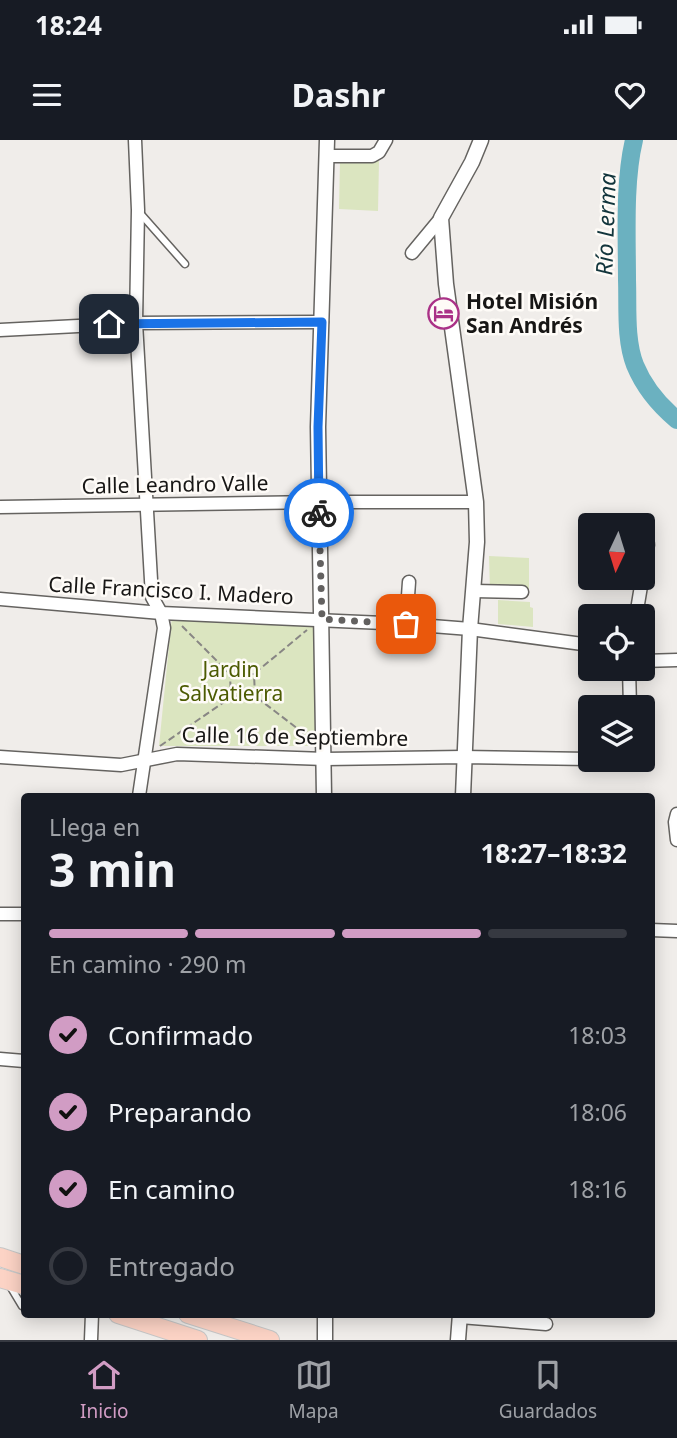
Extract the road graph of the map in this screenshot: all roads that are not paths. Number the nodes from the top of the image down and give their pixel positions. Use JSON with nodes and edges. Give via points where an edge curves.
{"nodes":[{"id":1,"x":135,"y":140,"type":"edge"},
{"id":2,"x":327,"y":140,"type":"edge"},
{"id":3,"x":386,"y":140,"type":"edge"},
{"id":4,"x":481,"y":140,"type":"edge"},
{"id":5,"x":327,"y":156,"type":"junction"},
{"id":6,"x":138,"y":210,"type":"junction"},
{"id":7,"x":441,"y":218,"type":"junction"},
{"id":8,"x":412,"y":253,"type":"dead end"},
{"id":9,"x":185,"y":264,"type":"dead end"},
{"id":10,"x":322,"y":322,"type":"junction"},
{"id":11,"x":136,"y":323,"type":"junction"},
{"id":12,"x":0,"y":330,"type":"edge"},
{"id":13,"x":319,"y":502,"type":"junction"},
{"id":14,"x":476,"y":502,"type":"junction"},
{"id":15,"x":148,"y":504,"type":"junction"},
{"id":16,"x":0,"y":507,"type":"edge"},
{"id":17,"x":409,"y":582,"type":"dead end"},
{"id":18,"x":474,"y":591,"type":"junction"},
{"id":19,"x":523,"y":593,"type":"dead end"},
{"id":20,"x":0,"y":599,"type":"edge"},
{"id":21,"x":161,"y":613,"type":"junction"},
{"id":22,"x":322,"y":619,"type":"junction"},
{"id":23,"x":406,"y":624,"type":"junction"},
{"id":24,"x":470,"y":629,"type":"junction"},
{"id":25,"x":578,"y":643,"type":"edge"},
{"id":26,"x":677,"y":660,"type":"edge"},
{"id":27,"x":655,"y":661,"type":"edge"},
{"id":28,"x":0,"y":757,"type":"edge"},
{"id":29,"x":463,"y":757,"type":"junction"},
{"id":30,"x":325,"y":759,"type":"junction"},
{"id":31,"x":578,"y":759,"type":"edge"},
{"id":32,"x":144,"y":760,"type":"junction"},
{"id":33,"x":139,"y":793,"type":"edge"},
{"id":34,"x":324,"y":793,"type":"edge"},
{"id":35,"x":463,"y":793,"type":"edge"},
{"id":36,"x":677,"y":814,"type":"edge"},
{"id":37,"x":677,"y":840,"type":"edge"},
{"id":38,"x":0,"y":914,"type":"edge"},
{"id":39,"x":21,"y":914,"type":"edge"},
{"id":40,"x":655,"y":930,"type":"edge"},
{"id":41,"x":677,"y":931,"type":"edge"},
{"id":42,"x":0,"y":1059,"type":"edge"},
{"id":43,"x":21,"y":1061,"type":"edge"},
{"id":44,"x":0,"y":1257,"type":"edge"},
{"id":45,"x":21,"y":1264,"type":"edge"},
{"id":46,"x":3,"y":1279,"type":"edge"},
{"id":47,"x":21,"y":1284,"type":"edge"},
{"id":48,"x":21,"y":1305,"type":"edge"},
{"id":49,"x":92,"y":1318,"type":"edge"},
{"id":50,"x":130,"y":1318,"type":"edge"},
{"id":51,"x":201,"y":1318,"type":"edge"},
{"id":52,"x":325,"y":1318,"type":"edge"},
{"id":53,"x":460,"y":1318,"type":"edge"},
{"id":54,"x":482,"y":1318,"type":"edge"},
{"id":55,"x":546,"y":1324,"type":"dead end"},
{"id":56,"x":91,"y":1340,"type":"edge"},
{"id":57,"x":198,"y":1340,"type":"edge"},
{"id":58,"x":270,"y":1340,"type":"edge"},
{"id":59,"x":325,"y":1340,"type":"edge"},
{"id":60,"x":458,"y":1340,"type":"edge"}],
"edges":[{"from":1,"to":6,"type":"street"},
{"from":2,"to":5,"type":"street"},
{"from":3,"to":5,"type":"street","via":[[372,156]]},
{"from":4,"to":7,"type":"street"},
{"from":5,"to":10,"type":"street"},
{"from":6,"to":9,"type":"lane"},
{"from":6,"to":11,"type":"street"},
{"from":7,"to":8,"type":"street"},
{"from":7,"to":14,"type":"street"},
{"from":10,"to":11,"type":"street"},
{"from":10,"to":13,"type":"street"},
{"from":11,"to":12,"type":"street"},
{"from":11,"to":15,"type":"street"},
{"from":13,"to":14,"type":"street","name":"Calle Leandro Valle"},
{"from":13,"to":15,"type":"street","name":"Calle Leandro Valle"},
{"from":13,"to":22,"type":"street"},
{"from":14,"to":18,"type":"street"},
{"from":15,"to":16,"type":"street","name":"Calle Leandro Valle"},
{"from":15,"to":21,"type":"street","via":[[152,597]]},
{"from":17,"to":23,"type":"street"},
{"from":18,"to":19,"type":"street"},
{"from":18,"to":24,"type":"street"},
{"from":20,"to":21,"type":"street","name":"Calle Francisco I. Madero"},
{"from":21,"to":22,"type":"street","name":"Calle Francisco I. Madero"},
{"from":21,"to":32,"type":"street","via":[[164,628]]},
{"from":22,"to":23,"type":"street","name":"Calle Francisco I. Madero"},
{"from":22,"to":30,"type":"street"},
{"from":23,"to":24,"type":"street","name":"Calle Francisco I. Madero"},
{"from":24,"to":25,"type":"street","name":"Calle Francisco I. Madero"},
{"from":24,"to":29,"type":"street"},
{"from":26,"to":27,"type":"street"},
{"from":28,"to":32,"type":"street","name":"Calle 16 de Septiembre","via":[[121,765]]},
{"from":29,"to":30,"type":"street","name":"Calle 16 de Septiembre"},
{"from":29,"to":31,"type":"street","name":"Calle 16 de Septiembre"},
{"from":29,"to":35,"type":"street"},
{"from":30,"to":32,"type":"street","name":"Calle 16 de Septiembre","via":[[177,754]]},
{"from":30,"to":34,"type":"street"},
{"from":32,"to":33,"type":"street"},
{"from":36,"to":37,"type":"street"},
{"from":38,"to":39,"type":"street"},
{"from":40,"to":41,"type":"street"},
{"from":42,"to":43,"type":"street"},
{"from":44,"to":45,"type":"main road"},
{"from":46,"to":47,"type":"main road"},
{"from":46,"to":48,"type":"lane"},
{"from":49,"to":56,"type":"street"},
{"from":50,"to":57,"type":"main road"},
{"from":51,"to":58,"type":"main road"},
{"from":52,"to":59,"type":"street"},
{"from":53,"to":60,"type":"street"},
{"from":54,"to":55,"type":"street"}]}
